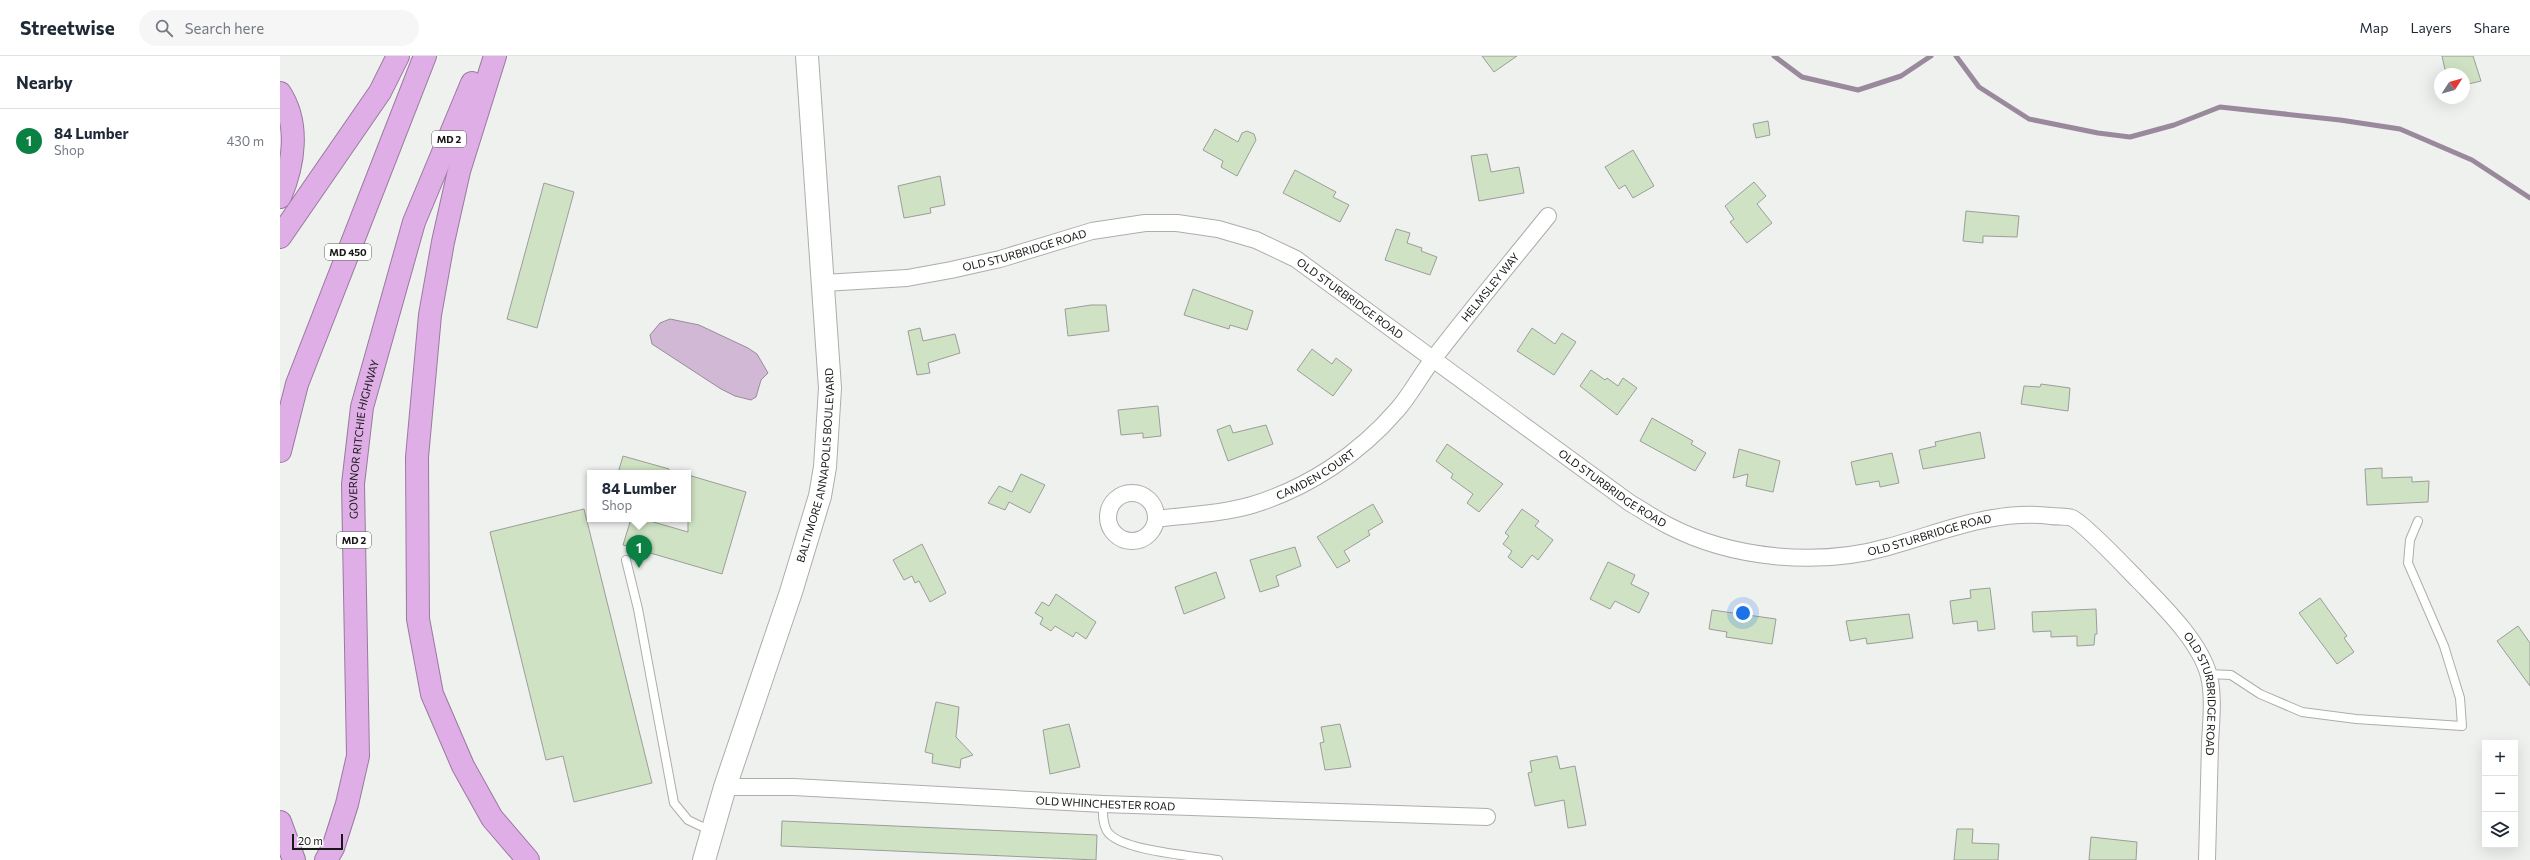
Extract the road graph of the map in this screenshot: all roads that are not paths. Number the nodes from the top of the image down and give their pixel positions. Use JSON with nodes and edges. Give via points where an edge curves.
{"nodes":[{"id":1,"x":398,"y":56,"type":"edge"},
{"id":2,"x":425,"y":56,"type":"edge"},
{"id":3,"x":483,"y":56,"type":"edge"},
{"id":4,"x":494,"y":56,"type":"edge"},
{"id":5,"x":807,"y":56,"type":"edge"},
{"id":6,"x":280,"y":92,"type":"edge"},
{"id":7,"x":280,"y":197,"type":"edge"},
{"id":8,"x":1548,"y":216,"type":"dead end"},
{"id":9,"x":280,"y":237,"type":"edge"},
{"id":10,"x":824,"y":283,"type":"junction"},
{"id":11,"x":1433,"y":359,"type":"junction"},
{"id":12,"x":280,"y":451,"type":"edge"},
{"id":13,"x":1156,"y":519,"type":"dead end"},
{"id":14,"x":2418,"y":521,"type":"dead end"},
{"id":15,"x":626,"y":560,"type":"dead end"},
{"id":16,"x":2208,"y":674,"type":"junction"},
{"id":17,"x":725,"y":787,"type":"junction"},
{"id":18,"x":1103,"y":804,"type":"junction"},
{"id":19,"x":1487,"y":817,"type":"dead end"},
{"id":20,"x":280,"y":822,"type":"edge"},
{"id":21,"x":711,"y":831,"type":"junction"},
{"id":22,"x":294,"y":860,"type":"edge"},
{"id":23,"x":326,"y":860,"type":"edge"},
{"id":24,"x":528,"y":860,"type":"edge"},
{"id":25,"x":704,"y":860,"type":"edge"},
{"id":26,"x":1218,"y":860,"type":"edge"},
{"id":27,"x":2207,"y":860,"type":"edge"}],
"edges":[{"from":1,"to":9,"type":"highway","via":[[380,92]]},
{"from":2,"to":12,"type":"highway","number":"MD 450","via":[[297,384]]},
{"from":3,"to":23,"type":"highway","name":"GOVERNOR RITCHIE HIGHWAY","number":"MD 2","via":[[414,222],[362,406],[353,484],[358,756],[347,804],[333,848]]},
{"from":4,"to":24,"type":"highway","via":[[459,171],[430,316],[418,457],[418,619],[432,694],[463,766],[492,818]]},
{"from":5,"to":10,"type":"street","name":"BALTIMORE ANNAPOLIS BOULEVARD"},
{"from":6,"to":7,"type":"highway","via":[[288,106],[294,131],[287,181]]},
{"from":8,"to":11,"type":"street","name":"HELMSLEY WAY"},
{"from":10,"to":11,"type":"street","name":"OLD STURBRIDGE ROAD","via":[[907,278],[1000,259],[1104,229],[1145,223],[1177,223],[1218,229],[1256,240],[1296,259]]},
{"from":10,"to":17,"type":"street","name":"BALTIMORE ANNAPOLIS BOULEVARD","via":[[830,388],[828,436],[820,496],[791,592]]},
{"from":11,"to":13,"type":"street","name":"CAMDEN COURT","via":[[1398,409],[1369,440],[1341,462],[1311,480],[1252,505]]},
{"from":11,"to":16,"type":"street","name":"OLD STURBRIDGE ROAD","via":[[1630,503],[1668,525],[1705,541],[1750,552],[1791,557],[1841,556],[1887,548],[1981,519],[2036,514],[2073,518],[2119,560],[2178,622],[2194,645]]},
{"from":14,"to":16,"type":"lane","via":[[2410,540],[2408,563],[2444,646],[2460,698],[2462,726],[2356,719],[2302,712],[2260,694],[2231,675]]},
{"from":15,"to":21,"type":"lane","via":[[638,609],[674,803],[688,820]]},
{"from":16,"to":27,"type":"street","name":"OLD STURBRIDGE ROAD","via":[[2212,702]]},
{"from":17,"to":18,"type":"street","name":"OLD WHINCHESTER ROAD","via":[[794,787]]},
{"from":17,"to":21,"type":"street","name":"BALTIMORE ANNAPOLIS BOULEVARD"},
{"from":18,"to":19,"type":"street","name":"OLD WHINCHESTER ROAD"},
{"from":18,"to":26,"type":"lane","via":[[1103,820],[1107,832],[1118,841],[1151,850]]},
{"from":20,"to":22,"type":"highway"},
{"from":21,"to":25,"type":"street","name":"BALTIMORE ANNAPOLIS BOULEVARD"}]}
